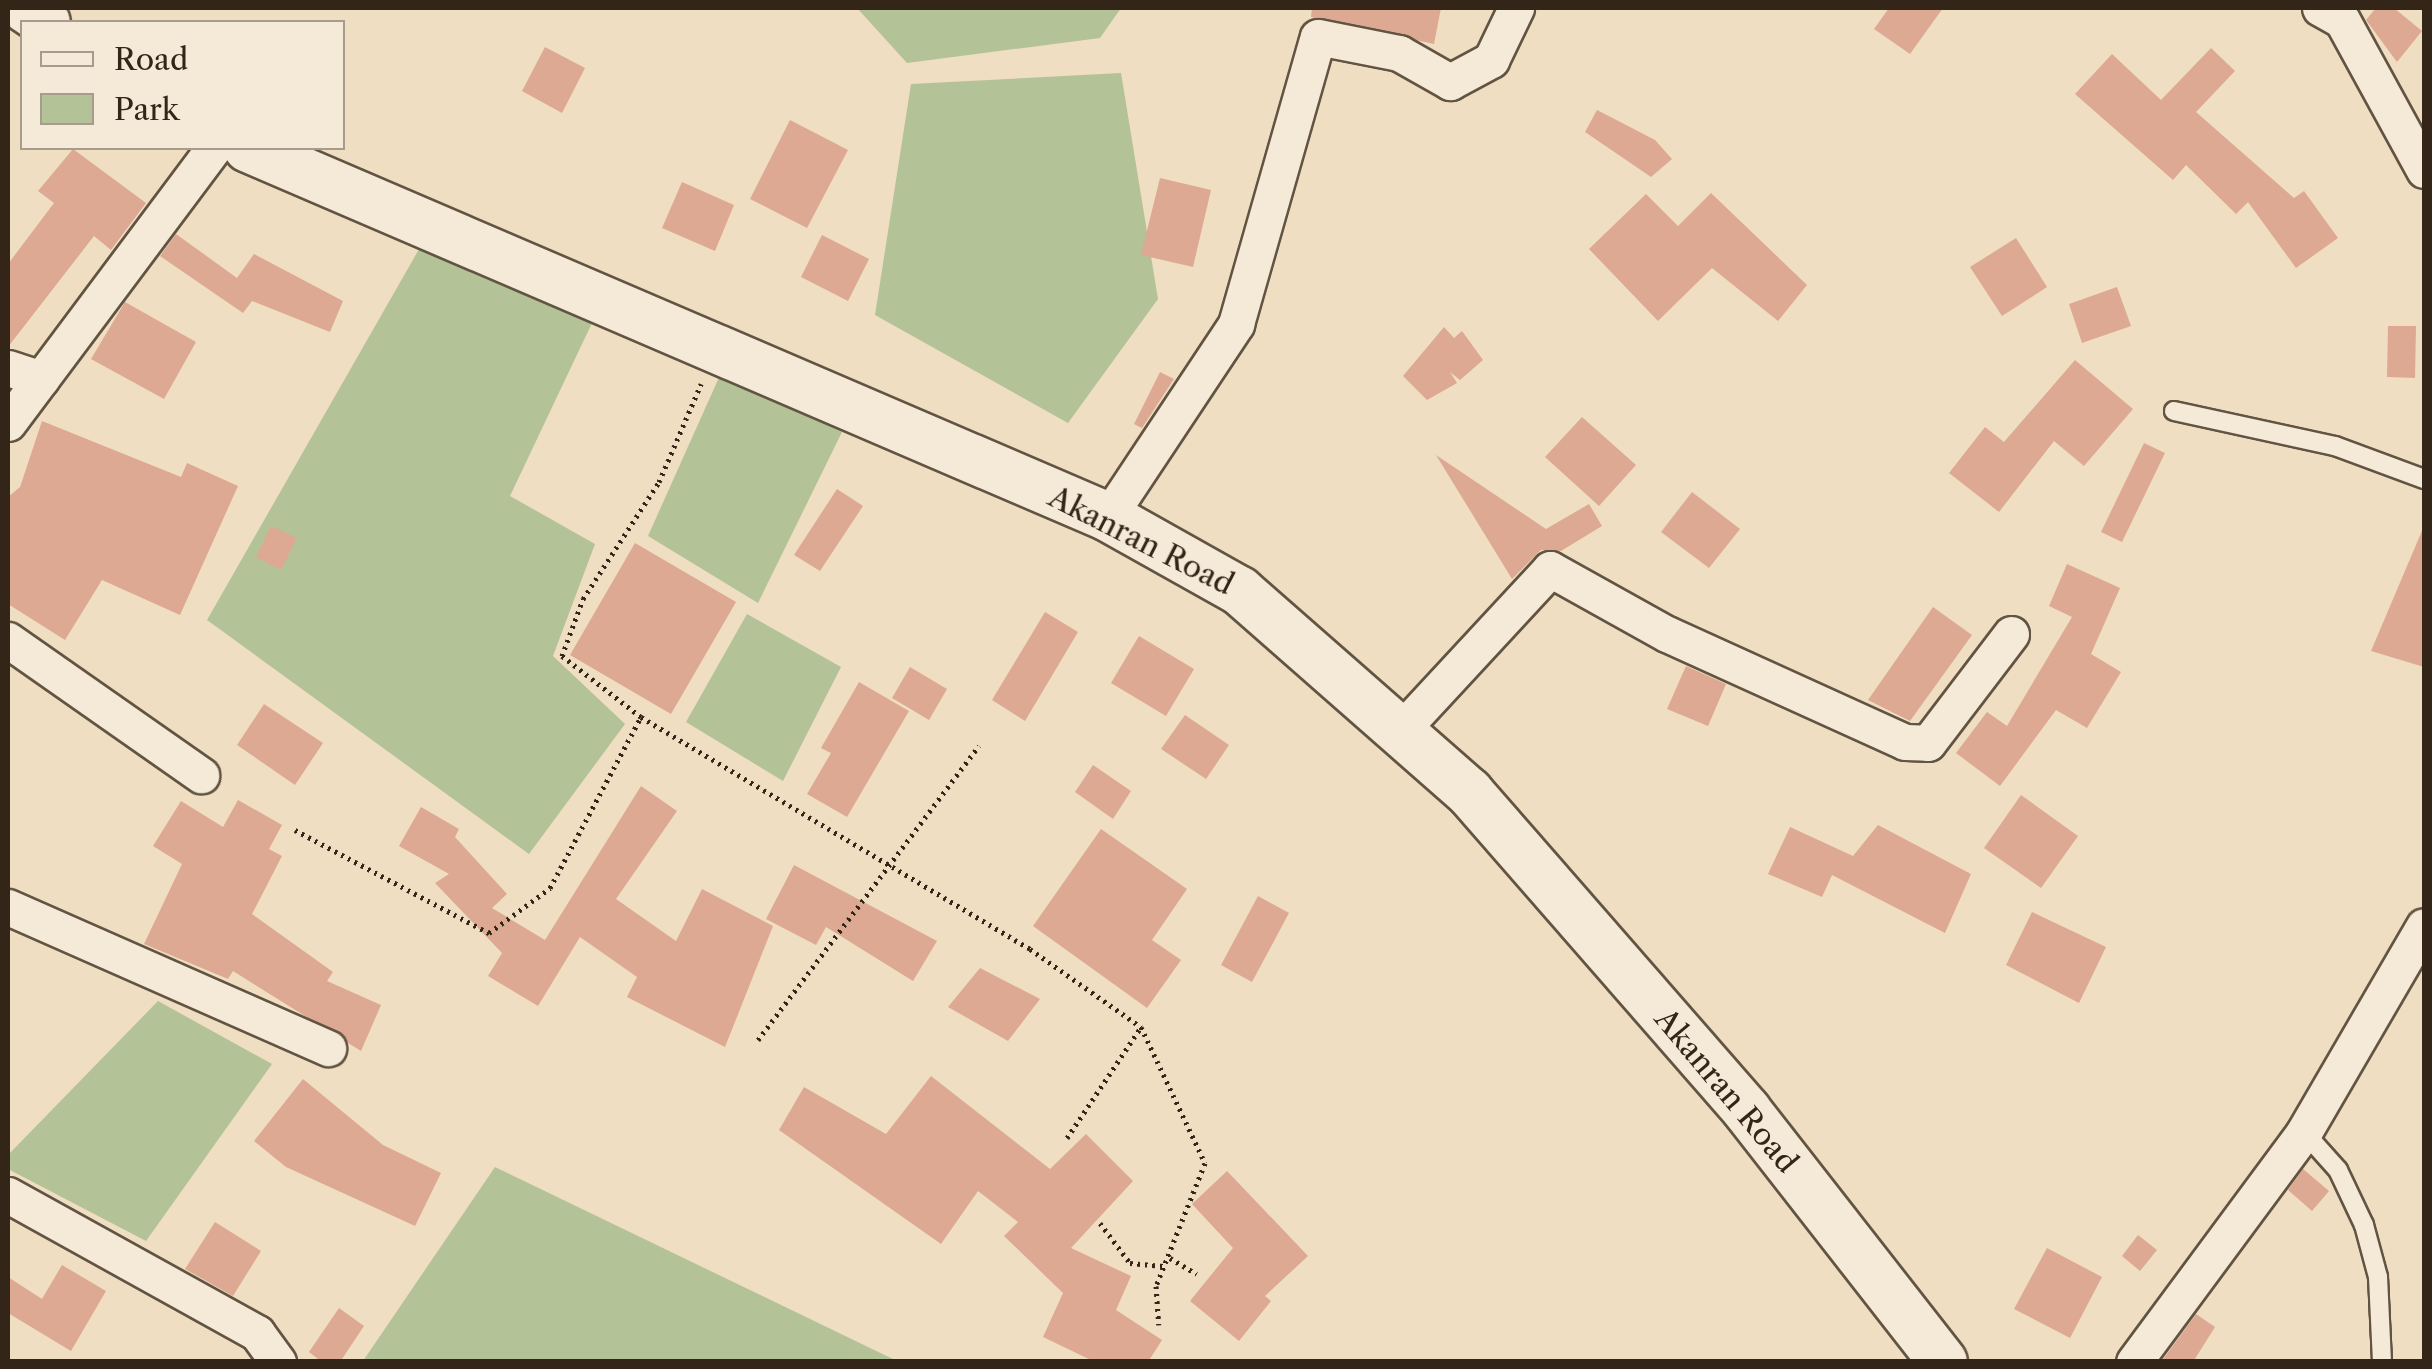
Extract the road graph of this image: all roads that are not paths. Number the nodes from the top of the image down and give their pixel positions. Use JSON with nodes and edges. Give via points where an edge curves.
{"nodes":[{"id":1,"x":1516,"y":8,"type":"edge"},
{"id":2,"x":2320,"y":8,"type":"edge"},
{"id":3,"x":213,"y":150,"type":"edge"},
{"id":4,"x":253,"y":150,"type":"edge"},
{"id":5,"x":2424,"y":170,"type":"edge"},
{"id":6,"x":8,"y":368,"type":"edge"},
{"id":7,"x":41,"y":380,"type":"junction"},
{"id":8,"x":2174,"y":411,"type":"dead end"},
{"id":9,"x":8,"y":424,"type":"edge"},
{"id":10,"x":2424,"y":479,"type":"edge"},
{"id":11,"x":1108,"y":518,"type":"junction"},
{"id":12,"x":2012,"y":634,"type":"dead end"},
{"id":13,"x":8,"y":640,"type":"edge"},
{"id":14,"x":1402,"y":729,"type":"junction"},
{"id":15,"x":202,"y":775,"type":"dead end"},
{"id":16,"x":8,"y":906,"type":"edge"},
{"id":17,"x":2424,"y":926,"type":"edge"},
{"id":18,"x":328,"y":1048,"type":"dead end"},
{"id":19,"x":2304,"y":1132,"type":"junction"},
{"id":20,"x":8,"y":1196,"type":"edge"},
{"id":21,"x":278,"y":1362,"type":"edge"},
{"id":22,"x":1943,"y":1362,"type":"edge"},
{"id":23,"x":2134,"y":1362,"type":"edge"},
{"id":24,"x":2382,"y":1362,"type":"edge"}],
"edges":[{"from":1,"to":11,"type":"street","via":[[1491,60],[1450,82],[1399,54],[1318,37],[1236,324]]},
{"from":2,"to":5,"type":"street","via":[[2342,20]]},
{"from":3,"to":7,"type":"street"},
{"from":4,"to":11,"type":"main road","name":"Akanran Road"},
{"from":6,"to":7,"type":"street"},
{"from":7,"to":9,"type":"street"},
{"from":8,"to":10,"type":"lane","via":[[2335,446]]},
{"from":11,"to":14,"type":"main road","name":"Akanran Road","via":[[1240,591]]},
{"from":12,"to":14,"type":"street","via":[[1928,743],[1905,742],[1667,634],[1550,568]]},
{"from":13,"to":15,"type":"street"},
{"from":14,"to":22,"type":"main road","name":"Akanran Road","via":[[1469,792],[1747,1112]]},
{"from":16,"to":18,"type":"street"},
{"from":17,"to":19,"type":"street"},
{"from":19,"to":23,"type":"street"},
{"from":19,"to":24,"type":"lane","via":[[2338,1170],[2364,1225],[2378,1277]]},
{"from":20,"to":21,"type":"street","via":[[256,1334]]}]}
